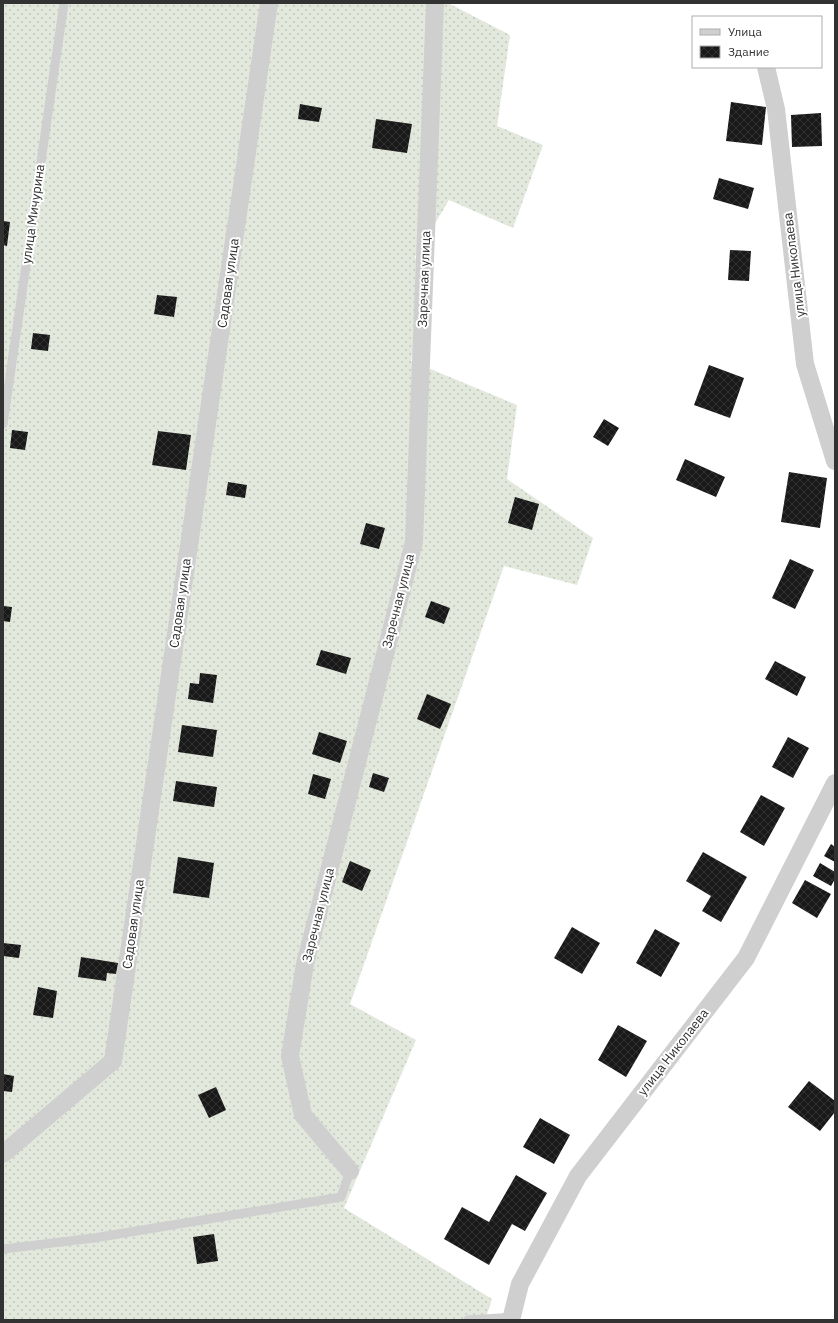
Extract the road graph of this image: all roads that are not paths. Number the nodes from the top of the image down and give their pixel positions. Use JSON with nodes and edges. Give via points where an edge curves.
{"nodes":[{"id":1,"x":64,"y":3,"type":"edge"},
{"id":2,"x":269,"y":3,"type":"edge"},
{"id":3,"x":435,"y":3,"type":"edge"},
{"id":4,"x":766,"y":68,"type":"edge"},
{"id":5,"x":3,"y":424,"type":"edge"},
{"id":6,"x":835,"y":461,"type":"edge"},
{"id":7,"x":835,"y":783,"type":"edge"},
{"id":8,"x":3,"y":1154,"type":"edge"},
{"id":9,"x":350,"y":1171,"type":"joint"},
{"id":10,"x":3,"y":1249,"type":"edge"},
{"id":11,"x":512,"y":1318,"type":"edge"},
{"id":12,"x":468,"y":1320,"type":"edge"}],
"edges":[{"from":1,"to":5,"type":"lane","name":"улица Мичурина"},
{"from":2,"to":8,"type":"street","name":"Садовая улица","via":[[113,1061]]},
{"from":3,"to":9,"type":"street","name":"Заречная улица","via":[[414,542],[305,964],[290,1056],[303,1115]]},
{"from":4,"to":6,"type":"street","name":"улица Николаева","via":[[776,109],[805,364]]},
{"from":7,"to":11,"type":"street","name":"улица Николаева","via":[[746,958],[578,1176],[520,1284]]},
{"from":9,"to":10,"type":"lane","via":[[341,1197],[94,1238]]},
{"from":11,"to":12,"type":"lane"}]}
